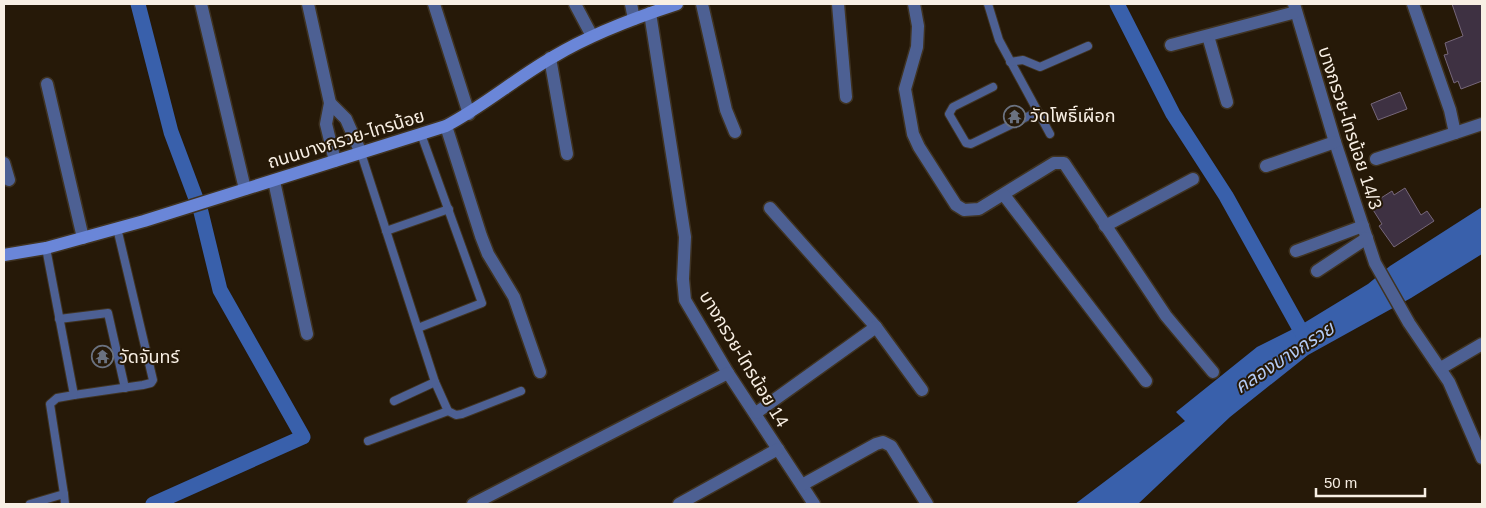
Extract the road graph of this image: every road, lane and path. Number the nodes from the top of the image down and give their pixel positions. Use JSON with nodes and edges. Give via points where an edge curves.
{"nodes":[{"id":1,"x":201,"y":4,"type":"edge"},
{"id":2,"x":308,"y":4,"type":"edge"},
{"id":3,"x":434,"y":4,"type":"edge"},
{"id":4,"x":575,"y":4,"type":"edge"},
{"id":5,"x":631,"y":4,"type":"edge"},
{"id":6,"x":677,"y":4,"type":"edge"},
{"id":7,"x":702,"y":4,"type":"edge"},
{"id":8,"x":838,"y":4,"type":"edge"},
{"id":9,"x":914,"y":4,"type":"edge"},
{"id":10,"x":988,"y":4,"type":"edge"},
{"id":11,"x":1413,"y":4,"type":"edge"},
{"id":12,"x":1295,"y":8,"type":"edge"},
{"id":13,"x":650,"y":14,"type":"junction"},
{"id":14,"x":634,"y":19,"type":"junction"},
{"id":15,"x":592,"y":36,"type":"junction"},
{"id":16,"x":1208,"y":36,"type":"junction"},
{"id":17,"x":1171,"y":45,"type":"dead end"},
{"id":18,"x":1088,"y":46,"type":"dead end"},
{"id":19,"x":550,"y":58,"type":"junction"},
{"id":20,"x":1010,"y":62,"type":"junction"},
{"id":21,"x":46,"y":84,"type":"dead end"},
{"id":22,"x":993,"y":87,"type":"dead end"},
{"id":23,"x":846,"y":97,"type":"dead end"},
{"id":24,"x":1227,"y":102,"type":"dead end"},
{"id":25,"x":330,"y":103,"type":"junction"},
{"id":26,"x":1037,"y":112,"type":"junction"},
{"id":27,"x":469,"y":114,"type":"junction"},
{"id":28,"x":1482,"y":124,"type":"edge"},
{"id":29,"x":446,"y":126,"type":"junction"},
{"id":30,"x":735,"y":132,"type":"dead end"},
{"id":31,"x":1455,"y":133,"type":"junction"},
{"id":32,"x":422,"y":134,"type":"junction"},
{"id":33,"x":1050,"y":134,"type":"dead end"},
{"id":34,"x":1335,"y":142,"type":"junction"},
{"id":35,"x":361,"y":153,"type":"junction"},
{"id":36,"x":567,"y":154,"type":"dead end"},
{"id":37,"x":1376,"y":159,"type":"dead end"},
{"id":38,"x":335,"y":161,"type":"junction"},
{"id":39,"x":4,"y":163,"type":"edge"},
{"id":40,"x":1266,"y":166,"type":"dead end"},
{"id":41,"x":1193,"y":179,"type":"dead end"},
{"id":42,"x":9,"y":180,"type":"dead end"},
{"id":43,"x":274,"y":180,"type":"junction"},
{"id":44,"x":245,"y":189,"type":"junction"},
{"id":45,"x":1004,"y":194,"type":"junction"},
{"id":46,"x":770,"y":208,"type":"dead end"},
{"id":47,"x":449,"y":209,"type":"junction"},
{"id":48,"x":1105,"y":226,"type":"junction"},
{"id":49,"x":117,"y":228,"type":"junction"},
{"id":50,"x":386,"y":231,"type":"junction"},
{"id":51,"x":1365,"y":232,"type":"junction"},
{"id":52,"x":83,"y":238,"type":"junction"},
{"id":53,"x":46,"y":248,"type":"junction"},
{"id":54,"x":1296,"y":251,"type":"dead end"},
{"id":55,"x":4,"y":254,"type":"edge"},
{"id":56,"x":1317,"y":270,"type":"dead end"},
{"id":57,"x":59,"y":319,"type":"junction"},
{"id":58,"x":876,"y":327,"type":"junction"},
{"id":59,"x":418,"y":328,"type":"junction"},
{"id":60,"x":307,"y":334,"type":"dead end"},
{"id":61,"x":1482,"y":344,"type":"edge"},
{"id":62,"x":1440,"y":368,"type":"junction"},
{"id":63,"x":540,"y":372,"type":"dead end"},
{"id":64,"x":1213,"y":372,"type":"dead end"},
{"id":65,"x":728,"y":373,"type":"junction"},
{"id":66,"x":1146,"y":381,"type":"dead end"},
{"id":67,"x":435,"y":382,"type":"junction"},
{"id":68,"x":126,"y":388,"type":"junction"},
{"id":69,"x":922,"y":390,"type":"dead end"},
{"id":70,"x":521,"y":391,"type":"dead end"},
{"id":71,"x":74,"y":395,"type":"junction"},
{"id":72,"x":394,"y":402,"type":"dead end"},
{"id":73,"x":448,"y":411,"type":"junction"},
{"id":74,"x":756,"y":413,"type":"junction"},
{"id":75,"x":1477,"y":433,"type":"edge"},
{"id":76,"x":368,"y":441,"type":"dead end"},
{"id":77,"x":778,"y":449,"type":"junction"},
{"id":78,"x":1482,"y":458,"type":"edge"},
{"id":79,"x":802,"y":485,"type":"junction"},
{"id":80,"x":64,"y":494,"type":"junction"},
{"id":81,"x":30,"y":504,"type":"edge"},
{"id":82,"x":65,"y":504,"type":"edge"},
{"id":83,"x":473,"y":504,"type":"edge"},
{"id":84,"x":679,"y":504,"type":"edge"},
{"id":85,"x":814,"y":504,"type":"edge"},
{"id":86,"x":927,"y":504,"type":"edge"}],
"edges":[{"from":1,"to":44,"type":"street"},
{"from":2,"to":25,"type":"street"},
{"from":3,"to":27,"type":"street"},
{"from":4,"to":15,"type":"street"},
{"from":5,"to":14,"type":"street"},
{"from":6,"to":13,"type":"main road","name":"ถนนบางกรวย-ไทรน้อย"},
{"from":7,"to":30,"type":"street","via":[[726,110]]},
{"from":8,"to":23,"type":"street"},
{"from":9,"to":45,"type":"street","via":[[917,47],[905,89],[913,134],[919,147],[960,208],[979,209]]},
{"from":10,"to":20,"type":"lane"},
{"from":11,"to":31,"type":"street"},
{"from":12,"to":16,"type":"street"},
{"from":12,"to":34,"type":"street","name":"บางกรวย-ไทรน้อย 14/3"},
{"from":13,"to":14,"type":"main road","name":"ถนนบางกรวย-ไทรน้อย"},
{"from":13,"to":65,"type":"street","name":"บางกรวย-ไทรน้อย 14","via":[[685,237],[682,279],[685,300]]},
{"from":14,"to":15,"type":"main road","name":"ถนนบางกรวย-ไทรน้อย"},
{"from":15,"to":19,"type":"main road","name":"ถนนบางกรวย-ไทรน้อย"},
{"from":16,"to":17,"type":"street"},
{"from":16,"to":24,"type":"street"},
{"from":18,"to":20,"type":"lane","via":[[1040,67],[1023,60]]},
{"from":19,"to":27,"type":"main road","name":"ถนนบางกรวย-ไทรน้อย"},
{"from":19,"to":36,"type":"street"},
{"from":20,"to":26,"type":"lane"},
{"from":21,"to":52,"type":"street"},
{"from":22,"to":26,"type":"lane","via":[[953,107],[948,114],[966,143],[971,144]]},
{"from":25,"to":35,"type":"street","via":[[346,119]]},
{"from":25,"to":38,"type":"street","via":[[326,124]]},
{"from":26,"to":33,"type":"lane"},
{"from":27,"to":29,"type":"main road","name":"ถนนบางกรวย-ไทรน้อย"},
{"from":28,"to":31,"type":"street"},
{"from":29,"to":32,"type":"main road","name":"ถนนบางกรวย-ไทรน้อย"},
{"from":29,"to":63,"type":"street","via":[[481,236],[514,298]]},
{"from":31,"to":37,"type":"street"},
{"from":32,"to":35,"type":"main road","name":"ถนนบางกรวย-ไทรน้อย"},
{"from":32,"to":47,"type":"lane"},
{"from":34,"to":40,"type":"street"},
{"from":34,"to":51,"type":"street","name":"บางกรวย-ไทรน้อย 14/3"},
{"from":35,"to":38,"type":"main road","name":"ถนนบางกรวย-ไทรน้อย"},
{"from":35,"to":50,"type":"lane"},
{"from":38,"to":43,"type":"main road","name":"ถนนบางกรวย-ไทรน้อย"},
{"from":39,"to":42,"type":"street"},
{"from":41,"to":48,"type":"street"},
{"from":43,"to":44,"type":"main road","name":"ถนนบางกรวย-ไทรน้อย"},
{"from":43,"to":60,"type":"street"},
{"from":44,"to":49,"type":"main road","name":"ถนนบางกรวย-ไทรน้อย"},
{"from":45,"to":48,"type":"street","via":[[1054,163],[1061,162]]},
{"from":45,"to":66,"type":"street"},
{"from":46,"to":58,"type":"street"},
{"from":47,"to":50,"type":"lane"},
{"from":47,"to":59,"type":"lane","via":[[482,303]]},
{"from":48,"to":64,"type":"street","via":[[1166,316]]},
{"from":49,"to":52,"type":"main road","name":"ถนนบางกรวย-ไทรน้อย"},
{"from":49,"to":68,"type":"lane","via":[[154,378],[151,383]]},
{"from":50,"to":59,"type":"lane"},
{"from":51,"to":54,"type":"street"},
{"from":51,"to":56,"type":"street"},
{"from":51,"to":62,"type":"street","name":"บางกรวย-ไทรน้อย 14/3","via":[[1375,263],[1409,323]]},
{"from":52,"to":53,"type":"main road","name":"ถนนบางกรวย-ไทรน้อย"},
{"from":53,"to":55,"type":"main road","name":"ถนนบางกรวย-ไทรน้อย"},
{"from":53,"to":57,"type":"lane"},
{"from":57,"to":68,"type":"lane","via":[[108,313]]},
{"from":57,"to":71,"type":"lane"},
{"from":58,"to":69,"type":"street"},
{"from":58,"to":74,"type":"street"},
{"from":59,"to":67,"type":"lane"},
{"from":61,"to":62,"type":"street"},
{"from":62,"to":75,"type":"street","name":"บางกรวย-ไทรน้อย 14/3"},
{"from":65,"to":74,"type":"street","name":"บางกรวย-ไทรน้อย 14"},
{"from":65,"to":83,"type":"street"},
{"from":67,"to":72,"type":"lane"},
{"from":67,"to":73,"type":"lane"},
{"from":68,"to":71,"type":"lane"},
{"from":70,"to":73,"type":"lane","via":[[462,414]]},
{"from":71,"to":80,"type":"lane","via":[[57,398],[50,404]]},
{"from":73,"to":76,"type":"lane"},
{"from":74,"to":77,"type":"street","name":"บางกรวย-ไทรน้อย 14"},
{"from":75,"to":78,"type":"street","name":"บางกรวย-ไทรน้อย 14/3"},
{"from":77,"to":79,"type":"street","name":"บางกรวย-ไทรน้อย 14"},
{"from":77,"to":84,"type":"street"},
{"from":79,"to":85,"type":"street","name":"บางกรวย-ไทรน้อย 14"},
{"from":79,"to":86,"type":"street","via":[[883,442],[891,446]]},
{"from":80,"to":81,"type":"lane"},
{"from":80,"to":82,"type":"lane"}]}
